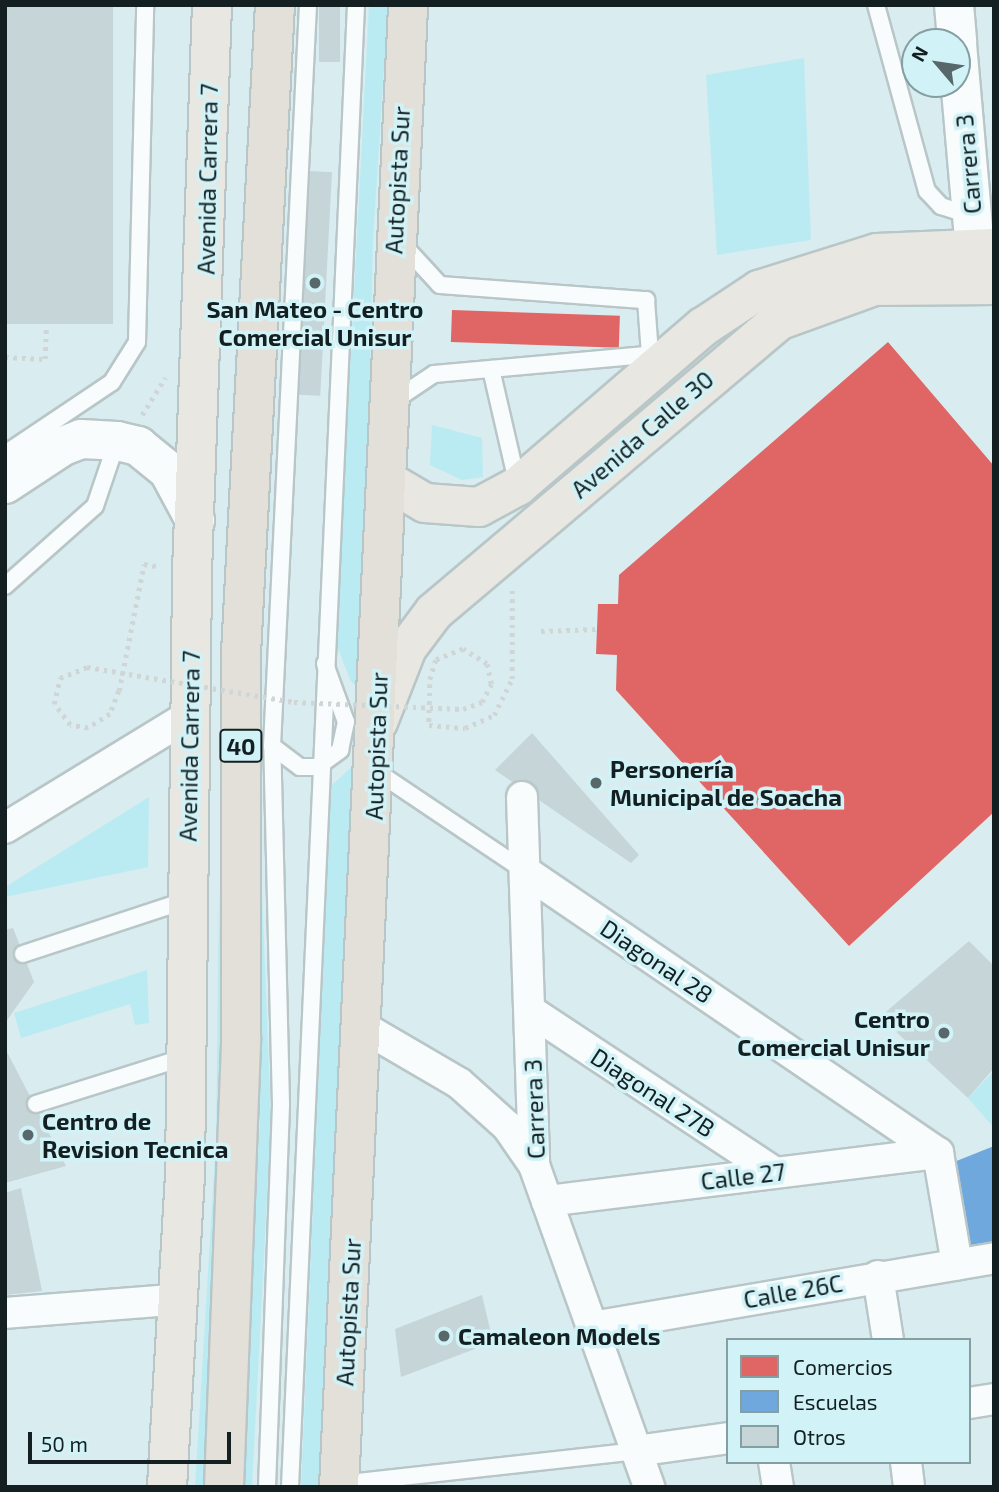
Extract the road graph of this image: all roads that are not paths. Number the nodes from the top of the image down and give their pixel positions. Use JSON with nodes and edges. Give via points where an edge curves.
{"nodes":[{"id":1,"x":145,"y":5,"type":"edge"},
{"id":2,"x":212,"y":5,"type":"edge"},
{"id":3,"x":275,"y":5,"type":"edge"},
{"id":4,"x":308,"y":5,"type":"edge"},
{"id":5,"x":356,"y":5,"type":"edge"},
{"id":6,"x":408,"y":5,"type":"edge"},
{"id":7,"x":876,"y":5,"type":"edge"},
{"id":8,"x":954,"y":5,"type":"edge"},
{"id":9,"x":956,"y":28,"type":"edge"},
{"id":10,"x":964,"y":98,"type":"edge"},
{"id":11,"x":394,"y":233,"type":"junction"},
{"id":12,"x":983,"y":256,"type":"edge"},
{"id":13,"x":662,"y":353,"type":"junction"},
{"id":14,"x":491,"y":369,"type":"junction"},
{"id":15,"x":388,"y":406,"type":"junction"},
{"id":16,"x":117,"y":441,"type":"junction"},
{"id":17,"x":5,"y":454,"type":"edge"},
{"id":18,"x":386,"y":480,"type":"junction"},
{"id":19,"x":525,"y":480,"type":"junction"},
{"id":20,"x":5,"y":484,"type":"edge"},
{"id":21,"x":558,"y":506,"type":"junction"},
{"id":22,"x":195,"y":520,"type":"junction"},
{"id":23,"x":5,"y":586,"type":"edge"},
{"id":24,"x":322,"y":655,"type":"junction"},
{"id":25,"x":190,"y":715,"type":"junction"},
{"id":26,"x":378,"y":722,"type":"junction"},
{"id":27,"x":272,"y":746,"type":"junction"},
{"id":28,"x":317,"y":768,"type":"junction"},
{"id":29,"x":376,"y":771,"type":"junction"},
{"id":30,"x":522,"y":797,"type":"dead end"},
{"id":31,"x":5,"y":828,"type":"edge"},
{"id":32,"x":526,"y":872,"type":"junction"},
{"id":33,"x":187,"y":900,"type":"junction"},
{"id":34,"x":23,"y":954,"type":"dead end"},
{"id":35,"x":532,"y":1012,"type":"junction"},
{"id":36,"x":363,"y":1027,"type":"junction"},
{"id":37,"x":188,"y":1056,"type":"junction"},
{"id":38,"x":36,"y":1104,"type":"dead end"},
{"id":39,"x":938,"y":1153,"type":"junction"},
{"id":40,"x":534,"y":1165,"type":"junction"},
{"id":41,"x":774,"y":1172,"type":"junction"},
{"id":42,"x":547,"y":1201,"type":"junction"},
{"id":43,"x":994,"y":1258,"type":"edge"},
{"id":44,"x":957,"y":1264,"type":"junction"},
{"id":45,"x":878,"y":1276,"type":"junction"},
{"id":46,"x":181,"y":1299,"type":"junction"},
{"id":47,"x":5,"y":1313,"type":"edge"},
{"id":48,"x":592,"y":1327,"type":"junction"},
{"id":49,"x":888,"y":1338,"type":"edge"},
{"id":50,"x":994,"y":1399,"type":"edge"},
{"id":51,"x":971,"y":1403,"type":"edge"},
{"id":52,"x":726,"y":1438,"type":"edge"},
{"id":53,"x":636,"y":1451,"type":"junction"},
{"id":54,"x":774,"y":1464,"type":"edge"},
{"id":55,"x":906,"y":1464,"type":"edge"},
{"id":56,"x":339,"y":1486,"type":"edge"},
{"id":57,"x":167,"y":1487,"type":"edge"},
{"id":58,"x":224,"y":1487,"type":"edge"},
{"id":59,"x":267,"y":1487,"type":"edge"},
{"id":60,"x":290,"y":1487,"type":"edge"},
{"id":61,"x":649,"y":1487,"type":"edge"},
{"id":62,"x":778,"y":1487,"type":"edge"},
{"id":63,"x":909,"y":1487,"type":"edge"}],
"edges":[{"from":1,"to":17,"type":"lane","via":[[137,342],[112,382]]},
{"from":2,"to":22,"type":"main road","name":"Avenida Carrera 7"},
{"from":3,"to":58,"type":"highway","number":"40","via":[[242,653],[241,1037]]},
{"from":4,"to":27,"type":"lane"},
{"from":5,"to":24,"type":"lane"},
{"from":6,"to":11,"type":"highway","name":"Autopista Sur"},
{"from":7,"to":12,"type":"lane","via":[[927,191]]},
{"from":8,"to":9,"type":"main road","name":"Carrera 3"},
{"from":10,"to":12,"type":"main road","name":"Carrera 3"},
{"from":11,"to":13,"type":"lane","via":[[440,285],[646,300]]},
{"from":11,"to":15,"type":"highway","name":"Autopista Sur"},
{"from":12,"to":13,"type":"main road","name":"Avenida Calle 30","via":[[877,253],[796,274],[726,309]]},
{"from":12,"to":21,"type":"main road","name":"Avenida Calle 30","via":[[874,286],[778,321]]},
{"from":13,"to":14,"type":"lane"},
{"from":13,"to":19,"type":"main road","name":"Avenida Calle 30"},
{"from":14,"to":15,"type":"lane","via":[[434,374]]},
{"from":14,"to":19,"type":"lane"},
{"from":15,"to":18,"type":"highway","name":"Autopista Sur"},
{"from":16,"to":20,"type":"main road","via":[[89,438],[63,446]]},
{"from":16,"to":22,"type":"main road","via":[[138,446],[167,470]]},
{"from":16,"to":23,"type":"lane","via":[[95,506]]},
{"from":18,"to":19,"type":"main road","name":"Avenida Calle 30","via":[[443,508],[479,507]]},
{"from":18,"to":26,"type":"highway","name":"Autopista Sur"},
{"from":19,"to":21,"type":"main road","via":[[552,483]]},
{"from":21,"to":26,"type":"main road","name":"Avenida Calle 30","via":[[419,629]]},
{"from":22,"to":25,"type":"main road","name":"Avenida Carrera 7"},
{"from":24,"to":28,"type":"lane"},
{"from":24,"to":28,"type":"lane","via":[[346,735],[340,750]]},
{"from":25,"to":31,"type":"street"},
{"from":25,"to":33,"type":"main road","name":"Avenida Carrera 7"},
{"from":26,"to":29,"type":"highway","name":"Autopista Sur"},
{"from":27,"to":28,"type":"lane","via":[[300,767]]},
{"from":27,"to":59,"type":"lane","via":[[281,1104]]},
{"from":28,"to":60,"type":"lane"},
{"from":29,"to":32,"type":"lane","name":"Diagonal 28"},
{"from":29,"to":36,"type":"highway","name":"Autopista Sur"},
{"from":30,"to":32,"type":"street","name":"Carrera 3"},
{"from":32,"to":35,"type":"street","name":"Carrera 3"},
{"from":32,"to":39,"type":"street","name":"Diagonal 28"},
{"from":33,"to":34,"type":"lane"},
{"from":33,"to":37,"type":"main road","name":"Avenida Carrera 7"},
{"from":35,"to":40,"type":"street","name":"Carrera 3"},
{"from":35,"to":41,"type":"street","name":"Diagonal 27B"},
{"from":36,"to":40,"type":"street","via":[[458,1083],[508,1126]]},
{"from":36,"to":56,"type":"highway","name":"Autopista Sur"},
{"from":37,"to":38,"type":"lane"},
{"from":37,"to":46,"type":"main road","name":"Avenida Carrera 7"},
{"from":39,"to":41,"type":"street","name":"Calle 27"},
{"from":39,"to":44,"type":"street"},
{"from":40,"to":42,"type":"street","name":"Carrera 3"},
{"from":41,"to":42,"type":"street","name":"Calle 27"},
{"from":42,"to":48,"type":"street","name":"Carrera 3"},
{"from":43,"to":44,"type":"street","name":"Calle 26C"},
{"from":44,"to":45,"type":"street","name":"Calle 26C"},
{"from":45,"to":48,"type":"street","name":"Calle 26C"},
{"from":45,"to":49,"type":"street"},
{"from":46,"to":47,"type":"street"},
{"from":46,"to":57,"type":"main road","name":"Avenida Carrera 7"},
{"from":48,"to":53,"type":"street","name":"Carrera 3"},
{"from":50,"to":51,"type":"street"},
{"from":52,"to":53,"type":"street"},
{"from":53,"to":56,"type":"lane"},
{"from":53,"to":61,"type":"street","name":"Carrera 3"},
{"from":54,"to":62,"type":"street"},
{"from":55,"to":63,"type":"street"}]}
